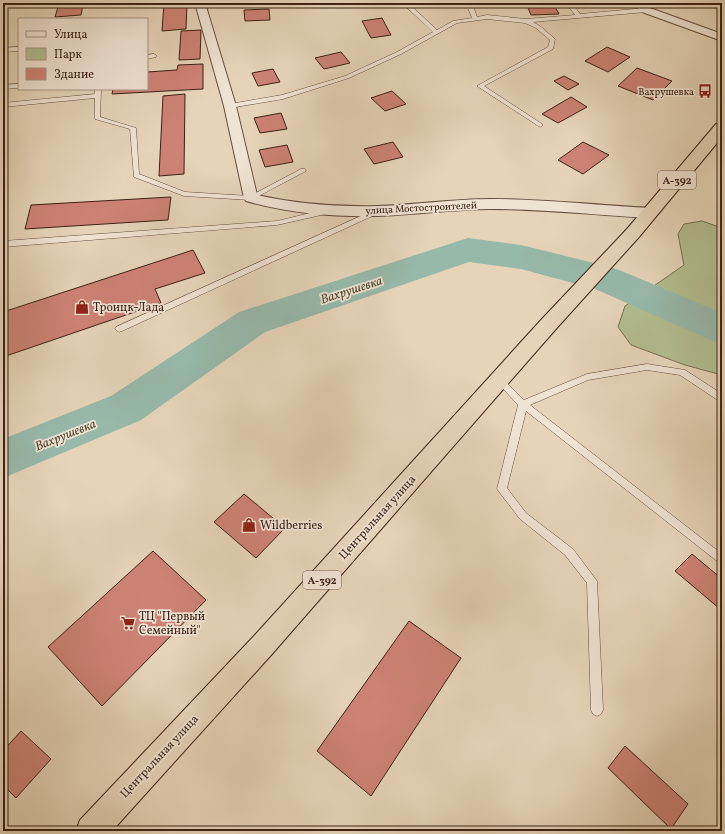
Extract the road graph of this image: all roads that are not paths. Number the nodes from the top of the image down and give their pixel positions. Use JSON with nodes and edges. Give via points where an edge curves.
{"nodes":[{"id":1,"x":200,"y":3,"type":"edge"},
{"id":2,"x":405,"y":3,"type":"edge"},
{"id":3,"x":469,"y":3,"type":"edge"},
{"id":4,"x":570,"y":3,"type":"edge"},
{"id":5,"x":636,"y":3,"type":"edge"},
{"id":6,"x":646,"y":10,"type":"junction"},
{"id":7,"x":579,"y":16,"type":"junction"},
{"id":8,"x":475,"y":19,"type":"junction"},
{"id":9,"x":526,"y":21,"type":"junction"},
{"id":10,"x":436,"y":33,"type":"junction"},
{"id":11,"x":722,"y":38,"type":"edge"},
{"id":12,"x":18,"y":49,"type":"edge"},
{"id":13,"x":3,"y":50,"type":"edge"},
{"id":14,"x":154,"y":56,"type":"dead end"},
{"id":15,"x":148,"y":57,"type":"edge"},
{"id":16,"x":18,"y":86,"type":"edge"},
{"id":17,"x":3,"y":87,"type":"edge"},
{"id":18,"x":98,"y":93,"type":"edge"},
{"id":19,"x":3,"y":105,"type":"edge"},
{"id":20,"x":230,"y":106,"type":"junction"},
{"id":21,"x":540,"y":125,"type":"dead end"},
{"id":22,"x":722,"y":127,"type":"edge"},
{"id":23,"x":303,"y":170,"type":"dead end"},
{"id":24,"x":251,"y":198,"type":"junction"},
{"id":25,"x":333,"y":210,"type":"junction"},
{"id":26,"x":378,"y":211,"type":"junction"},
{"id":27,"x":650,"y":212,"type":"junction"},
{"id":28,"x":3,"y":244,"type":"edge"},
{"id":29,"x":119,"y":329,"type":"dead end"},
{"id":30,"x":499,"y":380,"type":"junction"},
{"id":31,"x":722,"y":399,"type":"edge"},
{"id":32,"x":523,"y":404,"type":"junction"},
{"id":33,"x":722,"y":560,"type":"edge"},
{"id":34,"x":597,"y":710,"type":"dead end"},
{"id":35,"x":91,"y":831,"type":"edge"}],
"edges":[{"from":1,"to":20,"type":"street"},
{"from":2,"to":10,"type":"lane"},
{"from":3,"to":8,"type":"lane"},
{"from":4,"to":7,"type":"lane"},
{"from":5,"to":6,"type":"street"},
{"from":6,"to":7,"type":"lane"},
{"from":6,"to":11,"type":"street"},
{"from":7,"to":9,"type":"lane"},
{"from":8,"to":9,"type":"lane","via":[[487,17]]},
{"from":8,"to":10,"type":"lane","via":[[454,22]]},
{"from":9,"to":21,"type":"lane","via":[[553,40],[551,48],[480,86]]},
{"from":10,"to":20,"type":"lane","via":[[347,77],[283,97]]},
{"from":12,"to":13,"type":"lane"},
{"from":14,"to":15,"type":"lane"},
{"from":16,"to":17,"type":"lane"},
{"from":18,"to":19,"type":"lane"},
{"from":18,"to":24,"type":"lane","via":[[97,118],[133,128],[136,175],[184,194]]},
{"from":20,"to":24,"type":"street"},
{"from":22,"to":27,"type":"highway","number":"А-392"},
{"from":23,"to":24,"type":"lane"},
{"from":24,"to":25,"type":"street","name":"улица Мостостроителей","via":[[286,206]]},
{"from":25,"to":26,"type":"street","name":"улица Мостостроителей"},
{"from":25,"to":28,"type":"lane","via":[[277,223]]},
{"from":26,"to":27,"type":"street","name":"улица Мостостроителей","via":[[490,204]]},
{"from":26,"to":29,"type":"lane"},
{"from":27,"to":30,"type":"highway","name":"Центральная улица","number":"А-392"},
{"from":30,"to":32,"type":"lane"},
{"from":30,"to":35,"type":"highway","name":"Центральная улица","number":"А-392","via":[[263,645]]},
{"from":31,"to":32,"type":"lane","via":[[682,372],[647,367],[587,377]]},
{"from":32,"to":33,"type":"lane"},
{"from":32,"to":34,"type":"lane","via":[[502,489],[523,516],[569,552],[592,581]]}]}
